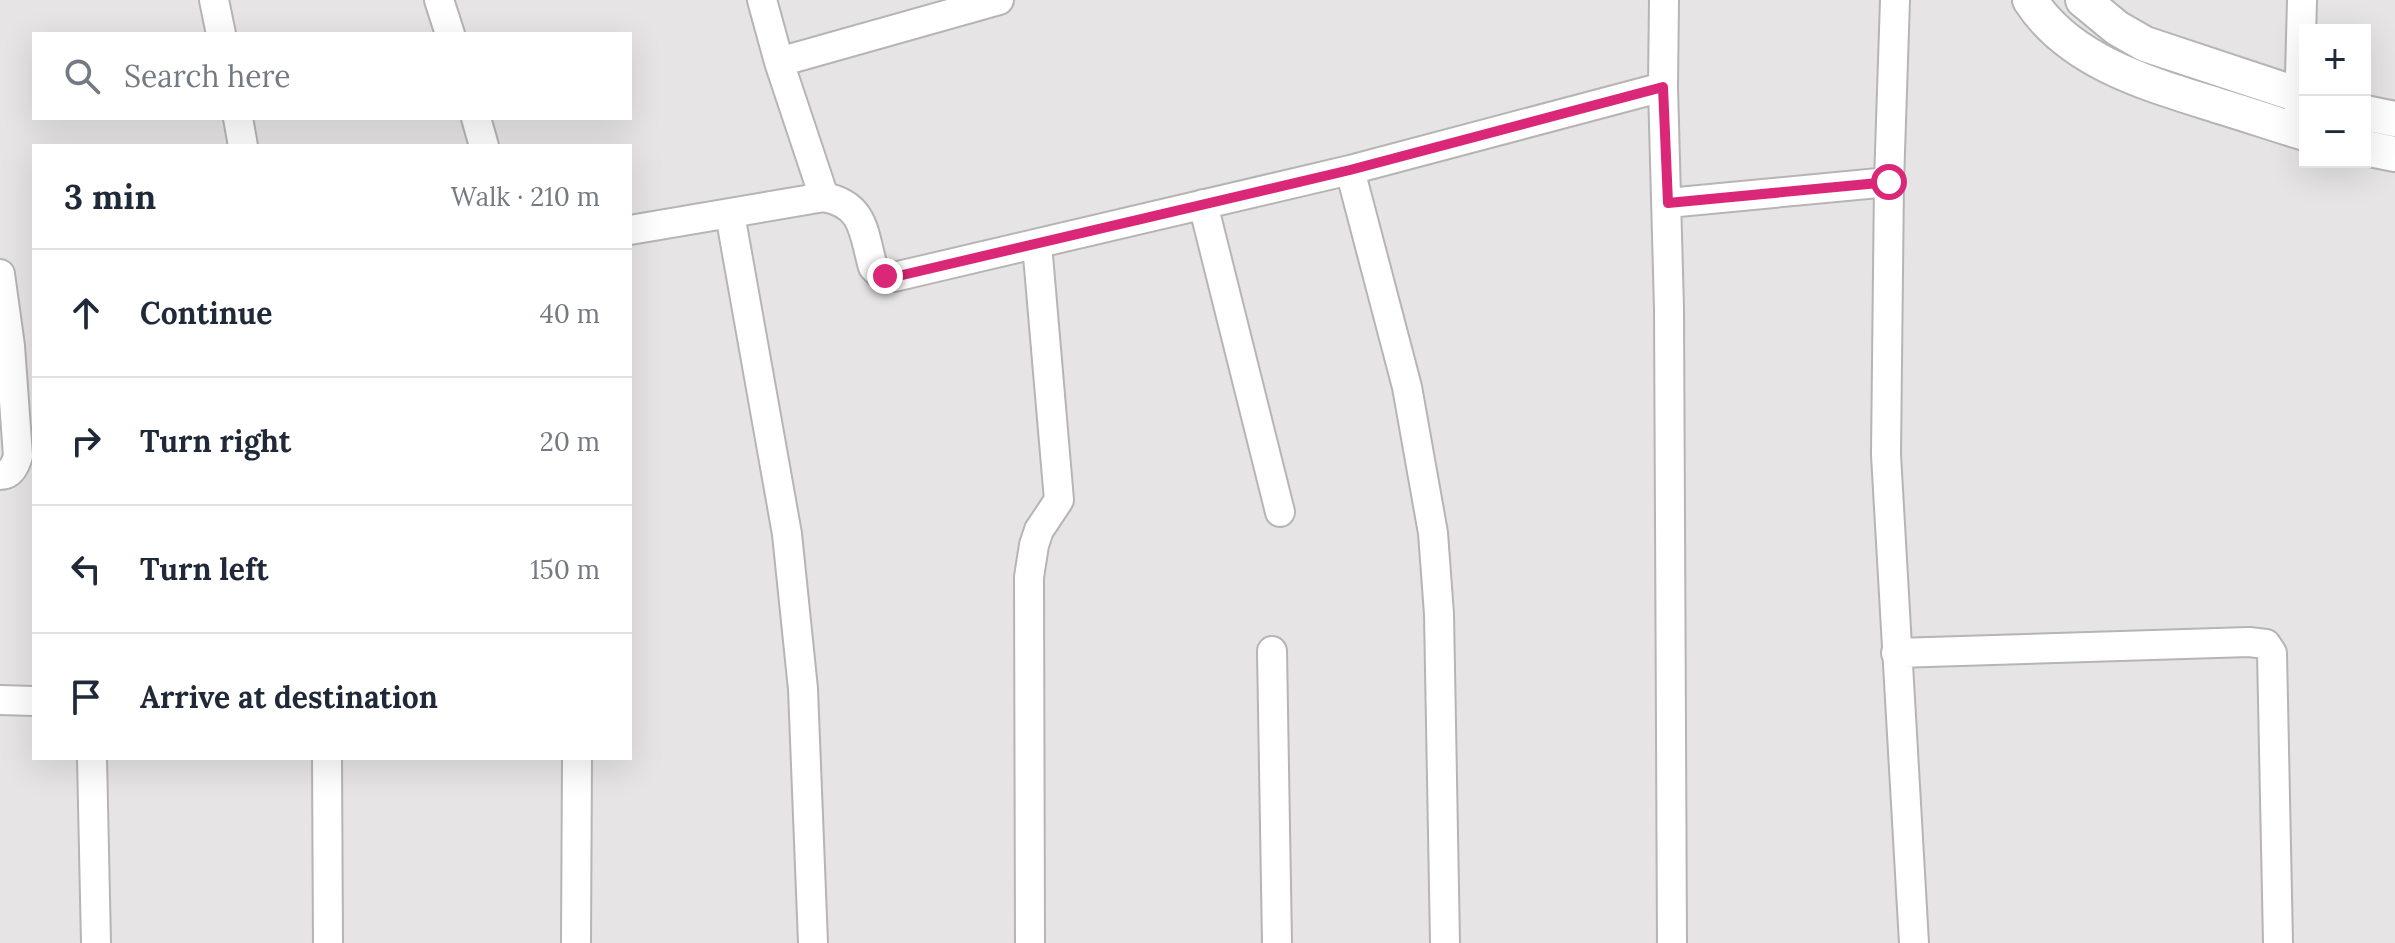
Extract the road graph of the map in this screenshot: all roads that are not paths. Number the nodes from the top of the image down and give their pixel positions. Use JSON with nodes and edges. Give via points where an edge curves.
{"nodes":[{"id":1,"x":214,"y":0,"type":"edge"},
{"id":2,"x":439,"y":0,"type":"edge"},
{"id":3,"x":762,"y":0,"type":"edge"},
{"id":4,"x":999,"y":0,"type":"edge"},
{"id":5,"x":1664,"y":0,"type":"edge"},
{"id":6,"x":1895,"y":0,"type":"edge"},
{"id":7,"x":2030,"y":0,"type":"edge"},
{"id":8,"x":2083,"y":0,"type":"edge"},
{"id":9,"x":2302,"y":0,"type":"edge"},
{"id":10,"x":2302,"y":24,"type":"edge"},
{"id":11,"x":221,"y":32,"type":"edge"},
{"id":12,"x":449,"y":32,"type":"edge"},
{"id":13,"x":779,"y":62,"type":"junction"},
{"id":14,"x":1663,"y":87,"type":"junction"},
{"id":15,"x":2299,"y":95,"type":"edge"},
{"id":16,"x":2371,"y":114,"type":"edge"},
{"id":17,"x":2395,"y":119,"type":"edge"},
{"id":18,"x":238,"y":120,"type":"edge"},
{"id":19,"x":477,"y":120,"type":"edge"},
{"id":20,"x":2299,"y":131,"type":"edge"},
{"id":21,"x":243,"y":144,"type":"edge"},
{"id":22,"x":483,"y":144,"type":"edge"},
{"id":23,"x":2371,"y":149,"type":"edge"},
{"id":24,"x":2395,"y":154,"type":"edge"},
{"id":25,"x":1350,"y":170,"type":"junction"},
{"id":26,"x":1889,"y":182,"type":"junction"},
{"id":27,"x":824,"y":197,"type":"junction"},
{"id":28,"x":1668,"y":203,"type":"junction"},
{"id":29,"x":1203,"y":204,"type":"junction"},
{"id":30,"x":730,"y":214,"type":"junction"},
{"id":31,"x":632,"y":230,"type":"edge"},
{"id":32,"x":1037,"y":244,"type":"junction"},
{"id":33,"x":0,"y":274,"type":"edge"},
{"id":34,"x":25,"y":402,"type":"edge"},
{"id":35,"x":0,"y":475,"type":"edge"},
{"id":36,"x":1280,"y":512,"type":"dead end"},
{"id":37,"x":1272,"y":651,"type":"dead end"},
{"id":38,"x":1896,"y":653,"type":"junction"},
{"id":39,"x":0,"y":700,"type":"edge"},
{"id":40,"x":32,"y":701,"type":"edge"},
{"id":41,"x":92,"y":760,"type":"edge"},
{"id":42,"x":327,"y":760,"type":"edge"},
{"id":43,"x":577,"y":760,"type":"edge"},
{"id":44,"x":96,"y":943,"type":"edge"},
{"id":45,"x":328,"y":943,"type":"edge"},
{"id":46,"x":576,"y":943,"type":"edge"},
{"id":47,"x":813,"y":943,"type":"edge"},
{"id":48,"x":1030,"y":943,"type":"edge"},
{"id":49,"x":1277,"y":943,"type":"edge"},
{"id":50,"x":1445,"y":943,"type":"edge"},
{"id":51,"x":1672,"y":943,"type":"edge"},
{"id":52,"x":1914,"y":943,"type":"edge"},
{"id":53,"x":2278,"y":943,"type":"edge"}],
"edges":[{"from":1,"to":11,"type":"street"},
{"from":2,"to":12,"type":"street"},
{"from":3,"to":13,"type":"street"},
{"from":4,"to":13,"type":"street"},
{"from":5,"to":14,"type":"street"},
{"from":6,"to":26,"type":"street"},
{"from":7,"to":20,"type":"street","via":[[2066,40],[2145,83]]},
{"from":8,"to":15,"type":"street","via":[[2145,44]]},
{"from":9,"to":10,"type":"street"},
{"from":13,"to":27,"type":"street"},
{"from":14,"to":25,"type":"street"},
{"from":14,"to":28,"type":"street"},
{"from":16,"to":17,"type":"street"},
{"from":18,"to":21,"type":"street"},
{"from":19,"to":22,"type":"street"},
{"from":23,"to":24,"type":"street"},
{"from":25,"to":29,"type":"street"},
{"from":25,"to":50,"type":"street","via":[[1407,387],[1433,533]]},
{"from":26,"to":28,"type":"street"},
{"from":26,"to":38,"type":"street","via":[[1886,455]]},
{"from":27,"to":30,"type":"street"},
{"from":27,"to":32,"type":"street","via":[[858,214],[873,267],[885,276]]},
{"from":28,"to":51,"type":"street"},
{"from":29,"to":32,"type":"street"},
{"from":29,"to":36,"type":"street"},
{"from":30,"to":31,"type":"street"},
{"from":30,"to":47,"type":"street","via":[[788,549],[803,689]]},
{"from":32,"to":48,"type":"street","via":[[1059,500],[1039,530],[1029,577]]},
{"from":33,"to":34,"type":"street"},
{"from":34,"to":35,"type":"street","via":[[18,456],[12,470]]},
{"from":37,"to":49,"type":"street"},
{"from":38,"to":52,"type":"street"},
{"from":38,"to":53,"type":"street","via":[[2266,644],[2272,653]]},
{"from":39,"to":40,"type":"street"},
{"from":41,"to":44,"type":"street"},
{"from":42,"to":45,"type":"street"},
{"from":43,"to":46,"type":"street"}]}
